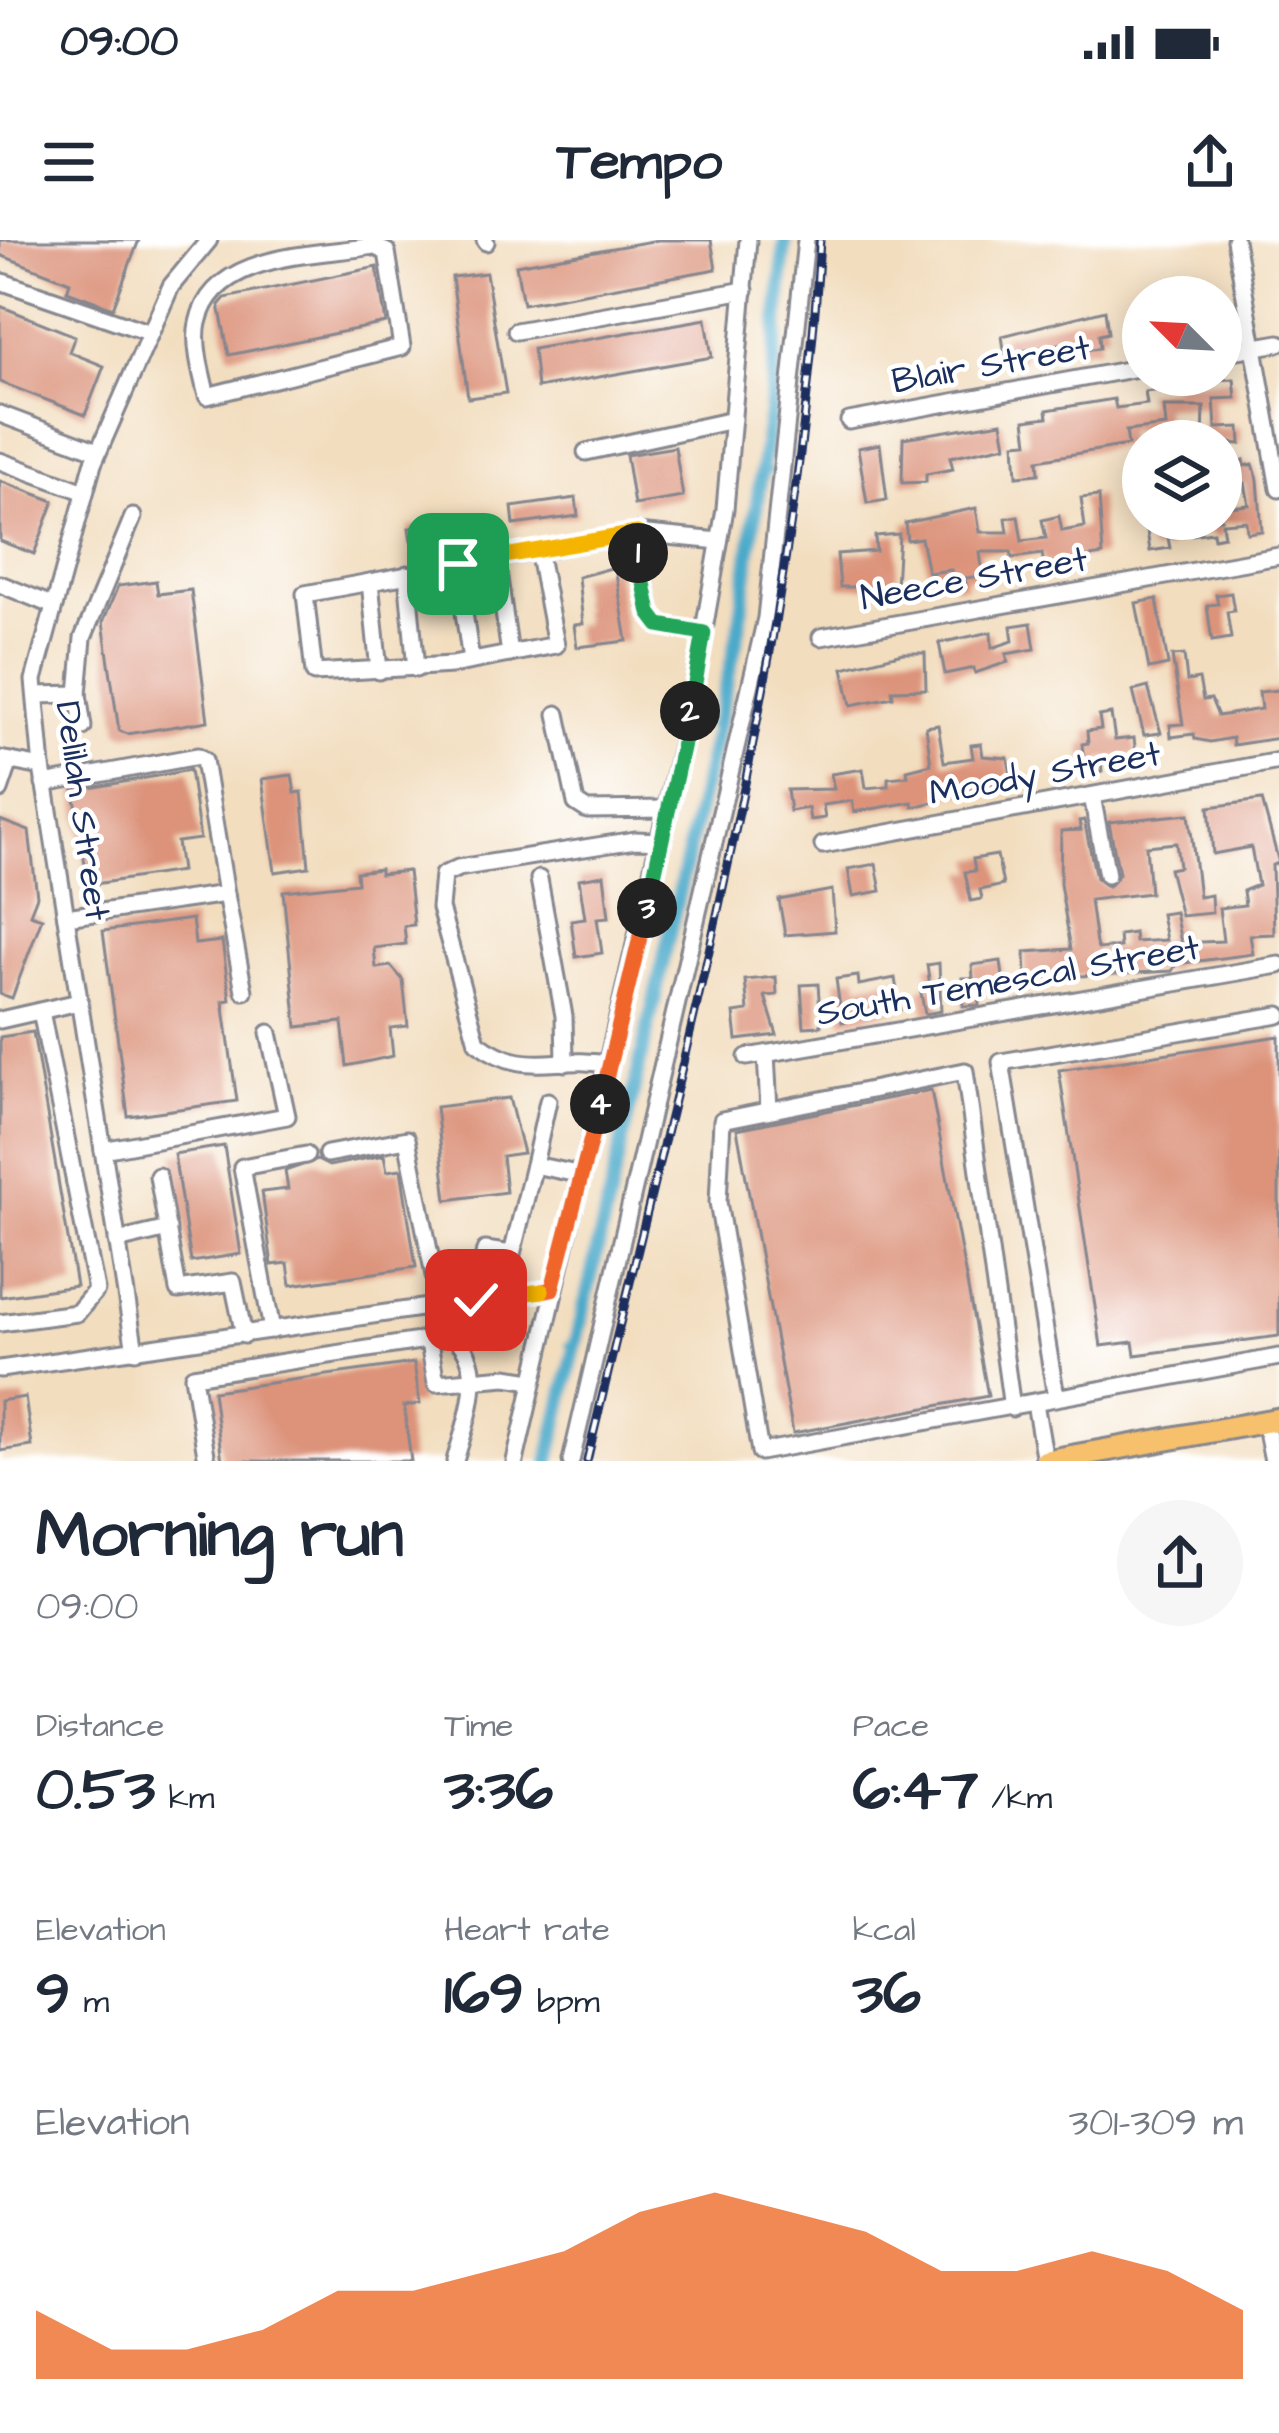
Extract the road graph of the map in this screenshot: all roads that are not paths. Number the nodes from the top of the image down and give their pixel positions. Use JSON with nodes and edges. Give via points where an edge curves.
{"nodes":[{"id":1,"x":748,"y":240,"type":"edge"},
{"id":2,"x":806,"y":240,"type":"edge"},
{"id":3,"x":1235,"y":240,"type":"edge"},
{"id":4,"x":199,"y":243,"type":"edge"},
{"id":5,"x":283,"y":248,"type":"edge"},
{"id":6,"x":0,"y":281,"type":"edge"},
{"id":7,"x":745,"y":290,"type":"junction"},
{"id":8,"x":516,"y":332,"type":"dead end"},
{"id":9,"x":150,"y":333,"type":"junction"},
{"id":10,"x":1279,"y":343,"type":"edge"},
{"id":11,"x":1255,"y":347,"type":"junction"},
{"id":12,"x":1242,"y":349,"type":"edge"},
{"id":13,"x":1122,"y":372,"type":"edge"},
{"id":14,"x":0,"y":414,"type":"edge"},
{"id":15,"x":734,"y":420,"type":"junction"},
{"id":16,"x":849,"y":421,"type":"dead end"},
{"id":17,"x":98,"y":451,"type":"junction"},
{"id":18,"x":586,"y":452,"type":"dead end"},
{"id":19,"x":0,"y":461,"type":"edge"},
{"id":20,"x":1279,"y":489,"type":"edge"},
{"id":21,"x":85,"y":492,"type":"junction"},
{"id":22,"x":133,"y":517,"type":"dead end"},
{"id":23,"x":637,"y":533,"type":"junction"},
{"id":24,"x":719,"y":541,"type":"junction"},
{"id":25,"x":538,"y":550,"type":"junction"},
{"id":26,"x":1279,"y":556,"type":"edge"},
{"id":27,"x":496,"y":557,"type":"junction"},
{"id":28,"x":458,"y":564,"type":"junction"},
{"id":29,"x":407,"y":574,"type":"junction"},
{"id":30,"x":370,"y":582,"type":"junction"},
{"id":31,"x":0,"y":584,"type":"edge"},
{"id":32,"x":54,"y":606,"type":"junction"},
{"id":33,"x":704,"y":633,"type":"junction"},
{"id":34,"x":821,"y":637,"type":"dead end"},
{"id":35,"x":510,"y":654,"type":"junction"},
{"id":36,"x":471,"y":662,"type":"junction"},
{"id":37,"x":416,"y":668,"type":"junction"},
{"id":38,"x":379,"y":671,"type":"junction"},
{"id":39,"x":78,"y":694,"type":"junction"},
{"id":40,"x":36,"y":695,"type":"junction"},
{"id":41,"x":557,"y":714,"type":"dead end"},
{"id":42,"x":83,"y":727,"type":"dead end"},
{"id":43,"x":5,"y":760,"type":"edge"},
{"id":44,"x":1279,"y":761,"type":"edge"},
{"id":45,"x":43,"y":775,"type":"junction"},
{"id":46,"x":0,"y":790,"type":"edge"},
{"id":47,"x":1093,"y":796,"type":"junction"},
{"id":48,"x":669,"y":809,"type":"junction"},
{"id":49,"x":662,"y":841,"type":"junction"},
{"id":50,"x":823,"y":845,"type":"dead end"},
{"id":51,"x":1107,"y":875,"type":"dead end"},
{"id":52,"x":539,"y":879,"type":"dead end"},
{"id":53,"x":226,"y":894,"type":"junction"},
{"id":54,"x":66,"y":917,"type":"junction"},
{"id":55,"x":1279,"y":965,"type":"edge"},
{"id":56,"x":244,"y":991,"type":"dead end"},
{"id":57,"x":79,"y":1003,"type":"junction"},
{"id":58,"x":41,"y":1011,"type":"junction"},
{"id":59,"x":1279,"y":1015,"type":"edge"},
{"id":60,"x":0,"y":1020,"type":"edge"},
{"id":61,"x":269,"y":1033,"type":"dead end"},
{"id":62,"x":766,"y":1054,"type":"junction"},
{"id":63,"x":747,"y":1057,"type":"dead end"},
{"id":64,"x":565,"y":1063,"type":"junction"},
{"id":65,"x":610,"y":1065,"type":"junction"},
{"id":66,"x":548,"y":1101,"type":"dead end"},
{"id":67,"x":769,"y":1110,"type":"junction"},
{"id":68,"x":103,"y":1150,"type":"junction"},
{"id":69,"x":326,"y":1154,"type":"dead end"},
{"id":70,"x":306,"y":1155,"type":"dead end"},
{"id":71,"x":534,"y":1165,"type":"junction"},
{"id":72,"x":582,"y":1175,"type":"junction"},
{"id":73,"x":158,"y":1176,"type":"dead end"},
{"id":74,"x":168,"y":1229,"type":"junction"},
{"id":75,"x":117,"y":1241,"type":"junction"},
{"id":76,"x":552,"y":1289,"type":"junction"},
{"id":77,"x":476,"y":1300,"type":"junction"},
{"id":78,"x":440,"y":1306,"type":"junction"},
{"id":79,"x":377,"y":1315,"type":"junction"},
{"id":80,"x":0,"y":1324,"type":"edge"},
{"id":81,"x":272,"y":1330,"type":"junction"},
{"id":82,"x":244,"y":1334,"type":"junction"},
{"id":83,"x":428,"y":1337,"type":"junction"},
{"id":84,"x":382,"y":1345,"type":"junction"},
{"id":85,"x":135,"y":1351,"type":"junction"},
{"id":86,"x":1279,"y":1357,"type":"edge"},
{"id":87,"x":0,"y":1370,"type":"edge"},
{"id":88,"x":532,"y":1382,"type":"junction"},
{"id":89,"x":476,"y":1383,"type":"junction"},
{"id":90,"x":1056,"y":1397,"type":"junction"},
{"id":91,"x":1035,"y":1403,"type":"junction"},
{"id":92,"x":1012,"y":1408,"type":"junction"},
{"id":93,"x":1272,"y":1420,"type":"edge"},
{"id":94,"x":207,"y":1461,"type":"edge"},
{"id":95,"x":455,"y":1461,"type":"edge"},
{"id":96,"x":515,"y":1461,"type":"edge"},
{"id":97,"x":571,"y":1461,"type":"edge"},
{"id":98,"x":1045,"y":1461,"type":"edge"},
{"id":99,"x":1273,"y":1461,"type":"edge"}],
"edges":[{"from":1,"to":7,"type":"street"},
{"from":2,"to":97,"type":"street","via":[[766,618]]},
{"from":3,"to":11,"type":"street"},
{"from":4,"to":9,"type":"street","name":"Delilah Street"},
{"from":5,"to":5,"type":"street","via":[[387,252],[402,347],[207,396],[197,324],[211,293]]},
{"from":6,"to":9,"type":"street"},
{"from":7,"to":8,"type":"street"},
{"from":7,"to":15,"type":"street"},
{"from":9,"to":17,"type":"street","name":"Delilah Street"},
{"from":10,"to":11,"type":"street"},
{"from":11,"to":12,"type":"street"},
{"from":11,"to":20,"type":"street"},
{"from":13,"to":16,"type":"street","name":"Blair Street"},
{"from":14,"to":17,"type":"street"},
{"from":15,"to":18,"type":"street"},
{"from":15,"to":24,"type":"street"},
{"from":17,"to":21,"type":"street","name":"Delilah Street"},
{"from":19,"to":21,"type":"street"},
{"from":21,"to":32,"type":"street","name":"Delilah Street"},
{"from":22,"to":39,"type":"street","via":[[83,638]]},
{"from":23,"to":24,"type":"street"},
{"from":23,"to":25,"type":"street"},
{"from":23,"to":33,"type":"street","via":[[650,613],[659,625]]},
{"from":24,"to":33,"type":"street"},
{"from":25,"to":27,"type":"street"},
{"from":25,"to":35,"type":"street","via":[[556,645]]},
{"from":26,"to":34,"type":"street","name":"Neece Street"},
{"from":27,"to":28,"type":"street"},
{"from":27,"to":35,"type":"street"},
{"from":28,"to":29,"type":"street"},
{"from":28,"to":36,"type":"street"},
{"from":29,"to":30,"type":"street"},
{"from":29,"to":37,"type":"street"},
{"from":30,"to":38,"type":"street"},
{"from":30,"to":38,"type":"street","via":[[305,593],[314,673]]},
{"from":31,"to":32,"type":"street"},
{"from":32,"to":40,"type":"street","name":"Delilah Street"},
{"from":33,"to":48,"type":"street"},
{"from":35,"to":36,"type":"street"},
{"from":36,"to":37,"type":"street"},
{"from":37,"to":38,"type":"street"},
{"from":39,"to":40,"type":"street"},
{"from":39,"to":42,"type":"street"},
{"from":40,"to":45,"type":"street","name":"Delilah Street"},
{"from":41,"to":48,"type":"street","via":[[576,803],[587,810]]},
{"from":43,"to":45,"type":"street"},
{"from":43,"to":46,"type":"street"},
{"from":44,"to":47,"type":"street","name":"Moody Street"},
{"from":45,"to":53,"type":"street","via":[[199,756]]},
{"from":45,"to":54,"type":"street","name":"Delilah Street"},
{"from":47,"to":50,"type":"street","name":"Moody Street"},
{"from":47,"to":51,"type":"street"},
{"from":48,"to":49,"type":"street"},
{"from":49,"to":64,"type":"street","via":[[609,843],[443,875],[440,908],[477,1042],[505,1060]]},
{"from":49,"to":65,"type":"street"},
{"from":52,"to":64,"type":"street"},
{"from":53,"to":54,"type":"street"},
{"from":53,"to":56,"type":"street"},
{"from":54,"to":57,"type":"street","name":"Delilah Street"},
{"from":55,"to":62,"type":"street","name":"South Temescal Street"},
{"from":57,"to":58,"type":"street"},
{"from":57,"to":68,"type":"street","name":"Delilah Street"},
{"from":58,"to":60,"type":"street"},
{"from":58,"to":80,"type":"street","via":[[96,1289],[76,1313]]},
{"from":59,"to":90,"type":"street","via":[[1001,1062]]},
{"from":61,"to":68,"type":"street","via":[[286,1116]]},
{"from":62,"to":63,"type":"street","name":"South Temescal Street"},
{"from":62,"to":67,"type":"street"},
{"from":64,"to":65,"type":"street"},
{"from":65,"to":72,"type":"street"},
{"from":66,"to":71,"type":"street"},
{"from":67,"to":92,"type":"street","via":[[965,1071]]},
{"from":67,"to":92,"type":"street","via":[[722,1120],[718,1202],[760,1452]]},
{"from":68,"to":75,"type":"street","name":"Delilah Street"},
{"from":69,"to":78,"type":"street","via":[[407,1139]]},
{"from":70,"to":81,"type":"street","via":[[242,1167]]},
{"from":71,"to":72,"type":"street"},
{"from":71,"to":77,"type":"street","via":[[512,1255],[485,1250]]},
{"from":72,"to":76,"type":"street"},
{"from":73,"to":74,"type":"street"},
{"from":74,"to":75,"type":"street"},
{"from":74,"to":82,"type":"street","via":[[178,1290],[233,1282]]},
{"from":75,"to":85,"type":"street","name":"Delilah Street"},
{"from":76,"to":77,"type":"street"},
{"from":76,"to":88,"type":"street"},
{"from":77,"to":78,"type":"street"},
{"from":78,"to":79,"type":"street"},
{"from":79,"to":81,"type":"street"},
{"from":79,"to":84,"type":"street"},
{"from":81,"to":82,"type":"street"},
{"from":82,"to":85,"type":"street"},
{"from":83,"to":84,"type":"street"},
{"from":83,"to":89,"type":"street","via":[[460,1341]]},
{"from":83,"to":89,"type":"street","via":[[436,1383]]},
{"from":84,"to":94,"type":"street","via":[[193,1376]]},
{"from":85,"to":87,"type":"street"},
{"from":86,"to":90,"type":"street"},
{"from":88,"to":89,"type":"street"},
{"from":88,"to":96,"type":"street"},
{"from":89,"to":95,"type":"street"},
{"from":90,"to":91,"type":"street"},
{"from":91,"to":92,"type":"street"},
{"from":91,"to":98,"type":"street"},
{"from":93,"to":98,"type":"main road"},
{"from":93,"to":99,"type":"street"}]}
